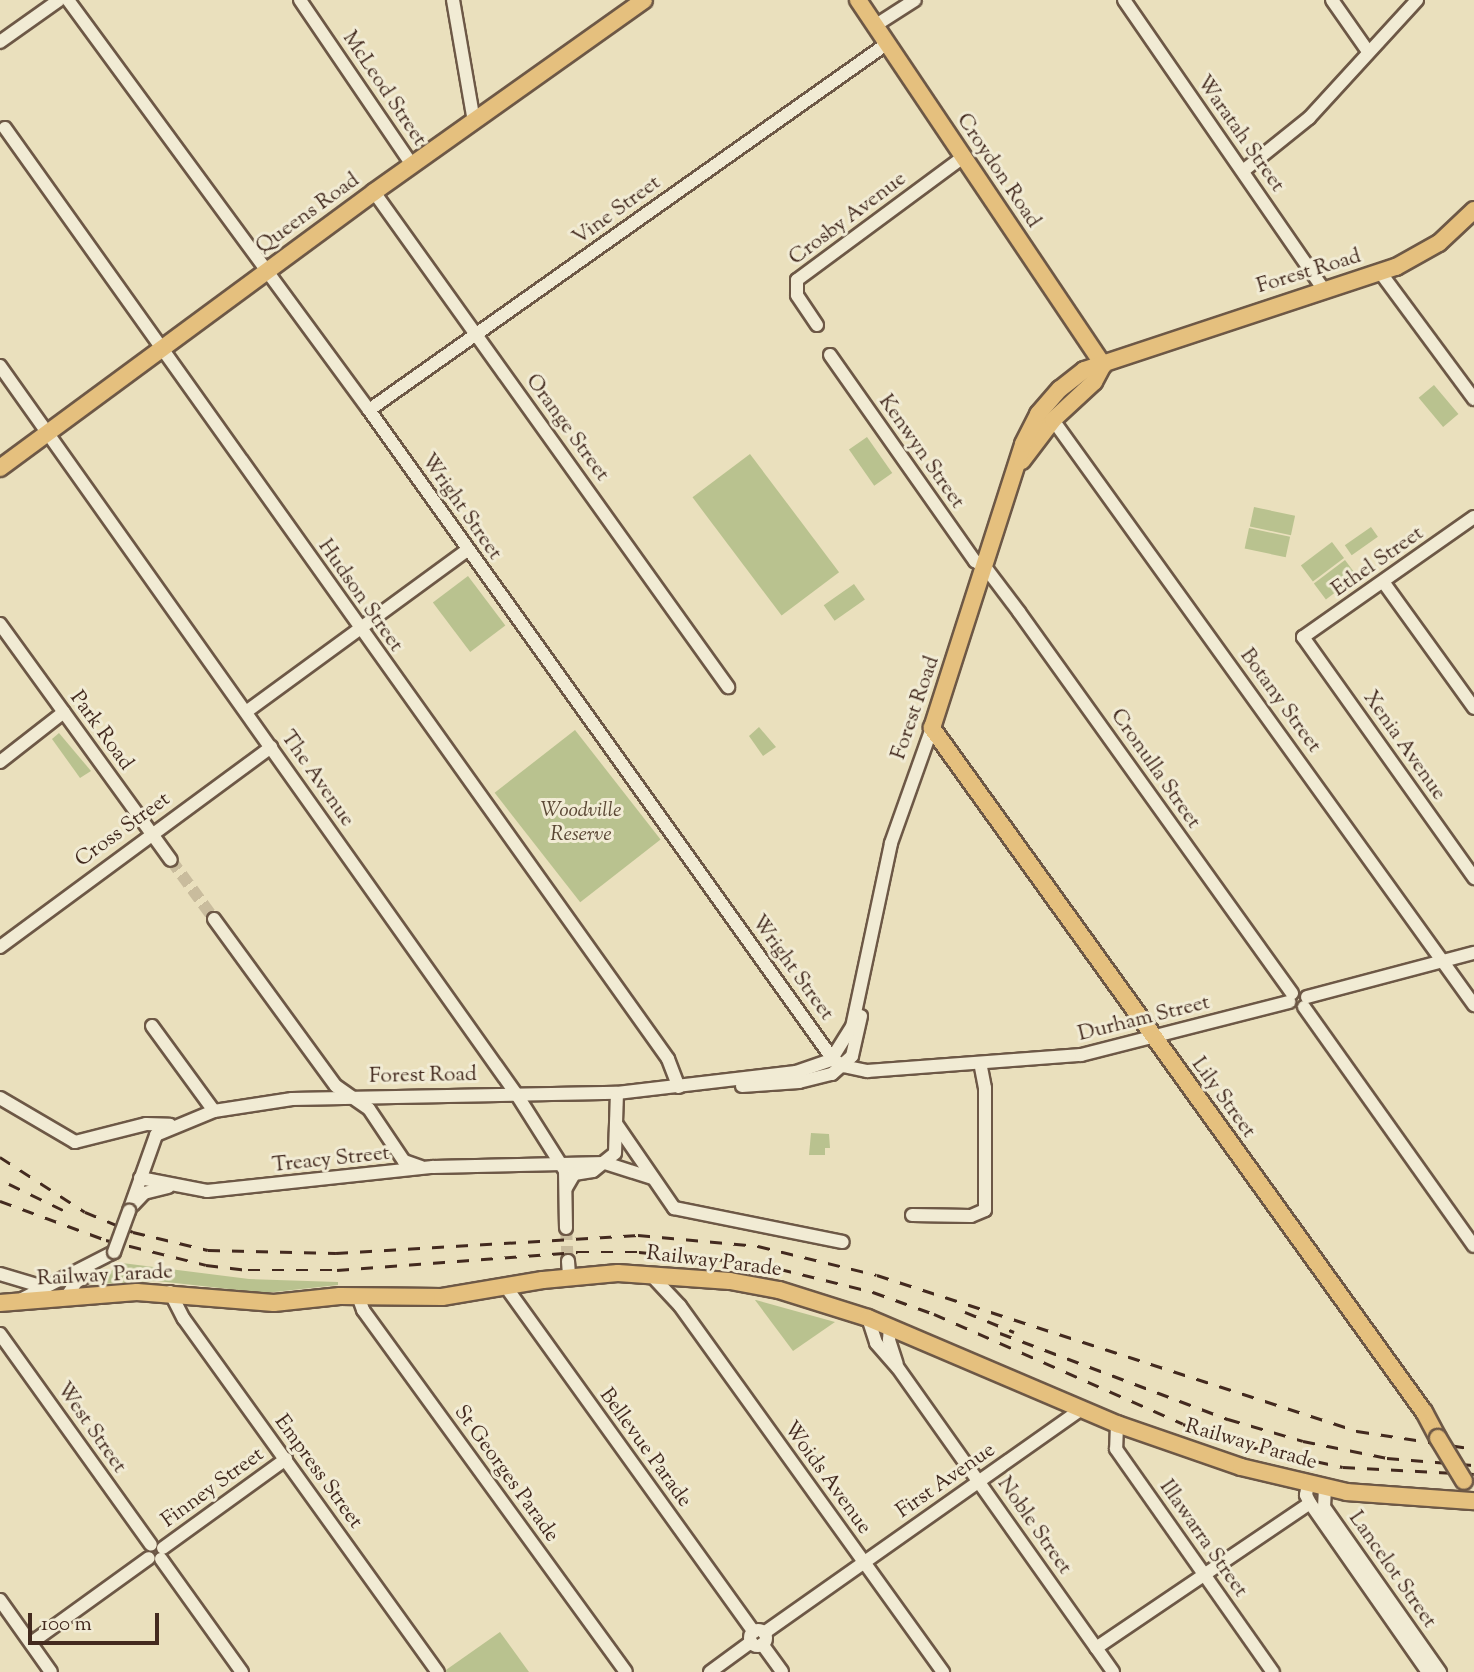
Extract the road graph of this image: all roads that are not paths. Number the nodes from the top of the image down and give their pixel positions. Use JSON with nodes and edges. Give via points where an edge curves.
{"nodes":[{"id":1,"x":59,"y":0,"type":"edge"},
{"id":2,"x":68,"y":0,"type":"edge"},
{"id":3,"x":300,"y":0,"type":"edge"},
{"id":4,"x":453,"y":0,"type":"edge"},
{"id":5,"x":644,"y":0,"type":"edge"},
{"id":6,"x":858,"y":0,"type":"edge"},
{"id":7,"x":915,"y":0,"type":"edge"},
{"id":8,"x":1124,"y":0,"type":"edge"},
{"id":9,"x":1332,"y":0,"type":"edge"},
{"id":10,"x":1418,"y":0,"type":"edge"},
{"id":11,"x":876,"y":25,"type":"junction"},
{"id":12,"x":0,"y":43,"type":"edge"},
{"id":13,"x":888,"y":43,"type":"junction"},
{"id":14,"x":1367,"y":50,"type":"junction"},
{"id":15,"x":474,"y":121,"type":"junction"},
{"id":16,"x":5,"y":128,"type":"dead end"},
{"id":17,"x":963,"y":157,"type":"junction"},
{"id":18,"x":412,"y":165,"type":"junction"},
{"id":19,"x":1243,"y":171,"type":"junction"},
{"id":20,"x":374,"y":192,"type":"junction"},
{"id":21,"x":1474,"y":210,"type":"edge"},
{"id":22,"x":266,"y":271,"type":"junction"},
{"id":23,"x":1380,"y":272,"type":"junction"},
{"id":24,"x":1324,"y":290,"type":"junction"},
{"id":25,"x":817,"y":325,"type":"dead end"},
{"id":26,"x":476,"y":335,"type":"junction"},
{"id":27,"x":161,"y":349,"type":"junction"},
{"id":28,"x":830,"y":355,"type":"dead end"},
{"id":29,"x":1103,"y":365,"type":"junction"},
{"id":30,"x":0,"y":366,"type":"edge"},
{"id":31,"x":1474,"y":399,"type":"edge"},
{"id":32,"x":369,"y":410,"type":"junction"},
{"id":33,"x":1053,"y":420,"type":"junction"},
{"id":34,"x":47,"y":433,"type":"junction"},
{"id":35,"x":0,"y":468,"type":"edge"},
{"id":36,"x":1017,"y":469,"type":"junction"},
{"id":37,"x":1474,"y":517,"type":"edge"},
{"id":38,"x":467,"y":550,"type":"junction"},
{"id":39,"x":985,"y":567,"type":"junction"},
{"id":40,"x":1384,"y":583,"type":"junction"},
{"id":41,"x":0,"y":624,"type":"edge"},
{"id":42,"x":359,"y":628,"type":"junction"},
{"id":43,"x":1303,"y":637,"type":"joint"},
{"id":44,"x":728,"y":687,"type":"dead end"},
{"id":45,"x":1474,"y":708,"type":"edge"},
{"id":46,"x":64,"y":712,"type":"junction"},
{"id":47,"x":246,"y":712,"type":"junction"},
{"id":48,"x":932,"y":727,"type":"junction"},
{"id":49,"x":271,"y":747,"type":"junction"},
{"id":50,"x":0,"y":762,"type":"edge"},
{"id":51,"x":151,"y":832,"type":"junction"},
{"id":52,"x":170,"y":860,"type":"tunnel mouth"},
{"id":53,"x":1474,"y":878,"type":"edge"},
{"id":54,"x":214,"y":919,"type":"tunnel mouth"},
{"id":55,"x":0,"y":947,"type":"edge"},
{"id":56,"x":1474,"y":953,"type":"edge"},
{"id":57,"x":1443,"y":961,"type":"junction"},
{"id":58,"x":866,"y":965,"type":"junction"},
{"id":59,"x":1290,"y":998,"type":"junction"},
{"id":60,"x":1305,"y":1002,"type":"junction"},
{"id":61,"x":1474,"y":1004,"type":"edge"},
{"id":62,"x":152,"y":1026,"type":"dead end"},
{"id":63,"x":1154,"y":1038,"type":"junction"},
{"id":64,"x":836,"y":1054,"type":"junction"},
{"id":65,"x":848,"y":1061,"type":"junction"},
{"id":66,"x":980,"y":1063,"type":"junction"},
{"id":67,"x":679,"y":1087,"type":"junction"},
{"id":68,"x":639,"y":1091,"type":"junction"},
{"id":69,"x":617,"y":1093,"type":"junction"},
{"id":70,"x":517,"y":1095,"type":"junction"},
{"id":71,"x":351,"y":1097,"type":"junction"},
{"id":72,"x":0,"y":1098,"type":"edge"},
{"id":73,"x":214,"y":1111,"type":"junction"},
{"id":74,"x":617,"y":1121,"type":"junction"},
{"id":75,"x":171,"y":1125,"type":"junction"},
{"id":76,"x":545,"y":1142,"type":"junction"},
{"id":77,"x":637,"y":1152,"type":"junction"},
{"id":78,"x":605,"y":1163,"type":"junction"},
{"id":79,"x":562,"y":1165,"type":"junction"},
{"id":80,"x":524,"y":1166,"type":"junction"},
{"id":81,"x":433,"y":1167,"type":"junction"},
{"id":82,"x":625,"y":1168,"type":"junction"},
{"id":83,"x":140,"y":1178,"type":"junction"},
{"id":84,"x":652,"y":1178,"type":"junction"},
{"id":85,"x":172,"y":1186,"type":"junction"},
{"id":86,"x":564,"y":1194,"type":"junction"},
{"id":87,"x":129,"y":1211,"type":"junction"},
{"id":88,"x":912,"y":1214,"type":"dead end"},
{"id":89,"x":566,"y":1228,"type":"tunnel mouth"},
{"id":90,"x":843,"y":1242,"type":"dead end"},
{"id":91,"x":1474,"y":1246,"type":"edge"},
{"id":92,"x":114,"y":1252,"type":"junction"},
{"id":93,"x":0,"y":1274,"type":"edge"},
{"id":94,"x":648,"y":1274,"type":"junction"},
{"id":95,"x":678,"y":1275,"type":"junction"},
{"id":96,"x":40,"y":1286,"type":"junction"},
{"id":97,"x":506,"y":1287,"type":"junction"},
{"id":98,"x":170,"y":1292,"type":"junction"},
{"id":99,"x":67,"y":1296,"type":"junction"},
{"id":100,"x":358,"y":1296,"type":"junction"},
{"id":101,"x":8,"y":1302,"type":"edge"},
{"id":102,"x":680,"y":1306,"type":"junction"},
{"id":103,"x":868,"y":1318,"type":"junction"},
{"id":104,"x":890,"y":1326,"type":"junction"},
{"id":105,"x":0,"y":1334,"type":"edge"},
{"id":106,"x":898,"y":1368,"type":"junction"},
{"id":107,"x":1081,"y":1409,"type":"junction"},
{"id":108,"x":1117,"y":1424,"type":"junction"},
{"id":109,"x":286,"y":1459,"type":"junction"},
{"id":110,"x":978,"y":1480,"type":"junction"},
{"id":111,"x":1319,"y":1498,"type":"junction"},
{"id":112,"x":1474,"y":1498,"type":"edge"},
{"id":113,"x":156,"y":1553,"type":"junction"},
{"id":114,"x":864,"y":1563,"type":"junction"},
{"id":115,"x":1204,"y":1574,"type":"junction"},
{"id":116,"x":0,"y":1600,"type":"edge"},
{"id":117,"x":758,"y":1638,"type":"junction"},
{"id":118,"x":31,"y":1643,"type":"junction"},
{"id":119,"x":1097,"y":1648,"type":"junction"},
{"id":120,"x":44,"y":1669,"type":"edge"},
{"id":121,"x":242,"y":1672,"type":"edge"},
{"id":122,"x":438,"y":1672,"type":"edge"},
{"id":123,"x":626,"y":1672,"type":"edge"},
{"id":124,"x":710,"y":1672,"type":"edge"},
{"id":125,"x":782,"y":1672,"type":"edge"},
{"id":126,"x":943,"y":1672,"type":"edge"},
{"id":127,"x":1113,"y":1672,"type":"edge"},
{"id":128,"x":1273,"y":1672,"type":"edge"},
{"id":129,"x":1428,"y":1672,"type":"edge"},
{"id":130,"x":1440,"y":1672,"type":"edge"}],
"edges":[{"from":1,"to":12,"type":"street"},
{"from":2,"to":22,"type":"street","name":"Wright Street"},
{"from":3,"to":18,"type":"street","name":"McLeod Street"},
{"from":4,"to":15,"type":"street"},
{"from":5,"to":15,"type":"main road","name":"Queens Road"},
{"from":6,"to":11,"type":"main road","name":"Croydon Road"},
{"from":7,"to":11,"type":"street"},
{"from":8,"to":19,"type":"street","name":"Waratah Street"},
{"from":9,"to":14,"type":"street"},
{"from":10,"to":14,"type":"street"},
{"from":11,"to":13,"type":"main road","name":"Croydon Road"},
{"from":13,"to":17,"type":"main road","name":"Croydon Road"},
{"from":13,"to":26,"type":"street","name":"Vine Street"},
{"from":14,"to":19,"type":"street","via":[[1309,118]]},
{"from":15,"to":18,"type":"main road","name":"Queens Road"},
{"from":16,"to":27,"type":"street","name":"Hudson Street"},
{"from":17,"to":25,"type":"street","name":"Crosby Avenue","via":[[797,280],[797,295]]},
{"from":17,"to":29,"type":"main road","name":"Croydon Road"},
{"from":18,"to":20,"type":"main road","name":"Queens Road"},
{"from":19,"to":24,"type":"street","name":"Waratah Street"},
{"from":20,"to":22,"type":"main road","name":"Queens Road"},
{"from":20,"to":26,"type":"street","name":"Orange Street"},
{"from":21,"to":23,"type":"main road","name":"Forest Road","via":[[1439,243]]},
{"from":22,"to":27,"type":"main road","name":"Queens Road"},
{"from":22,"to":32,"type":"street","name":"Wright Street"},
{"from":23,"to":24,"type":"main road","name":"Forest Road"},
{"from":23,"to":31,"type":"street"},
{"from":24,"to":29,"type":"main road","name":"Forest Road"},
{"from":26,"to":32,"type":"street","name":"Vine Street"},
{"from":26,"to":44,"type":"street","name":"Orange Street"},
{"from":27,"to":34,"type":"main road","name":"Queens Road"},
{"from":27,"to":42,"type":"street","name":"Hudson Street"},
{"from":28,"to":39,"type":"street","name":"Kenwyn Street","via":[[975,561]]},
{"from":29,"to":33,"type":"main road","name":"Forest Road","via":[[1094,382]]},
{"from":29,"to":36,"type":"main road","name":"Forest Road","via":[[1084,370],[1043,408],[1023,444]]},
{"from":30,"to":34,"type":"street","name":"The Avenue"},
{"from":32,"to":38,"type":"street","name":"Wright Street"},
{"from":33,"to":36,"type":"main road","name":"Forest Road"},
{"from":33,"to":57,"type":"street","name":"Botany Street"},
{"from":34,"to":35,"type":"main road","name":"Queens Road"},
{"from":34,"to":47,"type":"street","name":"The Avenue"},
{"from":36,"to":39,"type":"main road","name":"Forest Road"},
{"from":37,"to":40,"type":"street","name":"Ethel Street"},
{"from":38,"to":42,"type":"street"},
{"from":38,"to":64,"type":"street","name":"Wright Street","via":[[819,1039]]},
{"from":39,"to":48,"type":"main road","name":"Forest Road"},
{"from":39,"to":59,"type":"street","name":"Cronulla Street"},
{"from":40,"to":43,"type":"street","name":"Ethel Street"},
{"from":40,"to":45,"type":"street"},
{"from":41,"to":46,"type":"street","name":"Park Road"},
{"from":42,"to":47,"type":"street"},
{"from":42,"to":67,"type":"street","name":"Hudson Street","via":[[673,1066]]},
{"from":43,"to":53,"type":"street","name":"Xenia Avenue"},
{"from":46,"to":50,"type":"street"},
{"from":46,"to":51,"type":"street","name":"Park Road"},
{"from":47,"to":49,"type":"street","name":"The Avenue"},
{"from":48,"to":58,"type":"street","name":"Forest Road","via":[[891,843]]},
{"from":48,"to":63,"type":"main road","name":"Lily Street"},
{"from":49,"to":51,"type":"street","name":"Cross Street"},
{"from":49,"to":70,"type":"street","name":"The Avenue"},
{"from":51,"to":52,"type":"street","name":"Park Road"},
{"from":51,"to":55,"type":"street","name":"Cross Street"},
{"from":54,"to":71,"type":"street","via":[[330,1079]]},
{"from":56,"to":57,"type":"street"},
{"from":57,"to":60,"type":"street"},
{"from":57,"to":61,"type":"street","name":"Botany Street"},
{"from":58,"to":64,"type":"street","name":"Forest Road","via":[[852,1027]]},
{"from":58,"to":65,"type":"street","name":"Forest Road","via":[[860,1032]]},
{"from":59,"to":60,"type":"street","via":[[1300,991]]},
{"from":59,"to":63,"type":"street","name":"Durham Street"},
{"from":60,"to":91,"type":"street"},
{"from":62,"to":73,"type":"street"},
{"from":63,"to":66,"type":"street","name":"Durham Street","via":[[1091,1054]]},
{"from":63,"to":112,"type":"main road","name":"Lily Street","bridge":true,"via":[[1419,1404]]},
{"from":64,"to":65,"type":"street","name":"Durham Street"},
{"from":64,"to":67,"type":"street","name":"Forest Road","via":[[809,1069]]},
{"from":65,"to":66,"type":"street","name":"Durham Street","via":[[881,1071]]},
{"from":65,"to":67,"type":"street","name":"Forest Road","via":[[799,1082]]},
{"from":66,"to":88,"type":"street","via":[[985,1088],[985,1210],[971,1216]]},
{"from":67,"to":68,"type":"street","name":"Forest Road"},
{"from":68,"to":69,"type":"street","name":"Forest Road"},
{"from":68,"to":74,"type":"street"},
{"from":69,"to":70,"type":"street","name":"Forest Road"},
{"from":69,"to":74,"type":"street"},
{"from":70,"to":71,"type":"street","name":"Forest Road"},
{"from":70,"to":76,"type":"street","name":"The Avenue"},
{"from":71,"to":73,"type":"street","name":"Forest Road","via":[[292,1099]]},
{"from":71,"to":81,"type":"street","via":[[372,1113],[404,1161]]},
{"from":72,"to":75,"type":"street","name":"Forest Road","via":[[75,1142],[146,1124]]},
{"from":73,"to":75,"type":"street","name":"Forest Road"},
{"from":74,"to":77,"type":"street"},
{"from":74,"to":78,"type":"street","via":[[615,1153]]},
{"from":75,"to":83,"type":"street","via":[[156,1135]]},
{"from":76,"to":79,"type":"street","name":"The Avenue"},
{"from":76,"to":80,"type":"street","via":[[540,1160]]},
{"from":77,"to":82,"type":"street"},
{"from":77,"to":84,"type":"street"},
{"from":78,"to":79,"type":"street","name":"Treacy Street"},
{"from":78,"to":82,"type":"street","name":"Treacy Street"},
{"from":78,"to":86,"type":"street","via":[[574,1174]]},
{"from":79,"to":80,"type":"street","name":"Treacy Street"},
{"from":79,"to":86,"type":"street"},
{"from":80,"to":81,"type":"street","name":"Treacy Street"},
{"from":80,"to":86,"type":"street","via":[[553,1174]]},
{"from":81,"to":85,"type":"street","name":"Treacy Street","via":[[217,1191]]},
{"from":82,"to":84,"type":"street","name":"Treacy Street"},
{"from":83,"to":85,"type":"street","name":"Treacy Street"},
{"from":83,"to":87,"type":"street"},
{"from":84,"to":90,"type":"street","via":[[670,1204],[685,1212]]},
{"from":85,"to":87,"type":"street","via":[[145,1193]]},
{"from":86,"to":89,"type":"street"},
{"from":87,"to":92,"type":"street","bridge":true},
{"from":92,"to":96,"type":"street"},
{"from":92,"to":99,"type":"street","via":[[106,1265],[76,1282]]},
{"from":93,"to":96,"type":"street"},
{"from":94,"to":95,"type":"main road","name":"Railway Parade"},
{"from":94,"to":97,"type":"main road","name":"Railway Parade","via":[[569,1269]]},
{"from":94,"to":102,"type":"street","name":"Woids Avenue"},
{"from":95,"to":102,"type":"street"},
{"from":95,"to":103,"type":"main road","name":"Railway Parade","via":[[779,1290]]},
{"from":96,"to":101,"type":"street"},
{"from":97,"to":100,"type":"main road","name":"Railway Parade","via":[[442,1297]]},
{"from":97,"to":117,"type":"street","name":"Bellevue Parade"},
{"from":98,"to":99,"type":"main road","name":"Railway Parade"},
{"from":98,"to":100,"type":"main road","name":"Railway Parade","via":[[274,1303]]},
{"from":98,"to":109,"type":"street","name":"Empress Street","via":[[184,1319]]},
{"from":99,"to":101,"type":"main road","name":"Railway Parade"},
{"from":100,"to":123,"type":"street","name":"St Georges Parade","via":[[363,1310]]},
{"from":102,"to":114,"type":"street","name":"Woids Avenue"},
{"from":103,"to":104,"type":"main road","name":"Railway Parade"},
{"from":103,"to":106,"type":"street","name":"Noble Street","via":[[876,1343]]},
{"from":104,"to":106,"type":"street","name":"Noble Street","via":[[889,1340]]},
{"from":104,"to":107,"type":"main road","name":"Railway Parade"},
{"from":105,"to":113,"type":"street","name":"West Street"},
{"from":106,"to":110,"type":"street","name":"Noble Street"},
{"from":107,"to":108,"type":"main road","name":"Railway Parade"},
{"from":107,"to":110,"type":"street","name":"First Avenue"},
{"from":108,"to":111,"type":"main road","name":"Railway Parade","via":[[1203,1456],[1308,1484]]},
{"from":108,"to":115,"type":"street","name":"Illawarra Street","via":[[1116,1449]]},
{"from":109,"to":113,"type":"street","name":"Finney Street"},
{"from":109,"to":122,"type":"street","name":"Empress Street"},
{"from":110,"to":114,"type":"street","name":"First Avenue"},
{"from":110,"to":119,"type":"street","name":"Noble Street"},
{"from":111,"to":112,"type":"main road","name":"Railway Parade"},
{"from":111,"to":115,"type":"street"},
{"from":111,"to":129,"type":"street","name":"Lancelot Street"},
{"from":111,"to":130,"type":"street","name":"Lancelot Street"},
{"from":113,"to":118,"type":"street","name":"Finney Street"},
{"from":113,"to":121,"type":"street","name":"West Street"},
{"from":114,"to":117,"type":"street","name":"First Avenue"},
{"from":114,"to":126,"type":"street","name":"Woids Avenue"},
{"from":115,"to":119,"type":"street"},
{"from":115,"to":128,"type":"street","name":"Illawarra Street"},
{"from":116,"to":118,"type":"street"},
{"from":117,"to":124,"type":"street","name":"First Avenue"},
{"from":117,"to":125,"type":"street","name":"Bellevue Parade"},
{"from":118,"to":120,"type":"street"},
{"from":119,"to":127,"type":"street","name":"Noble Street"}]}
